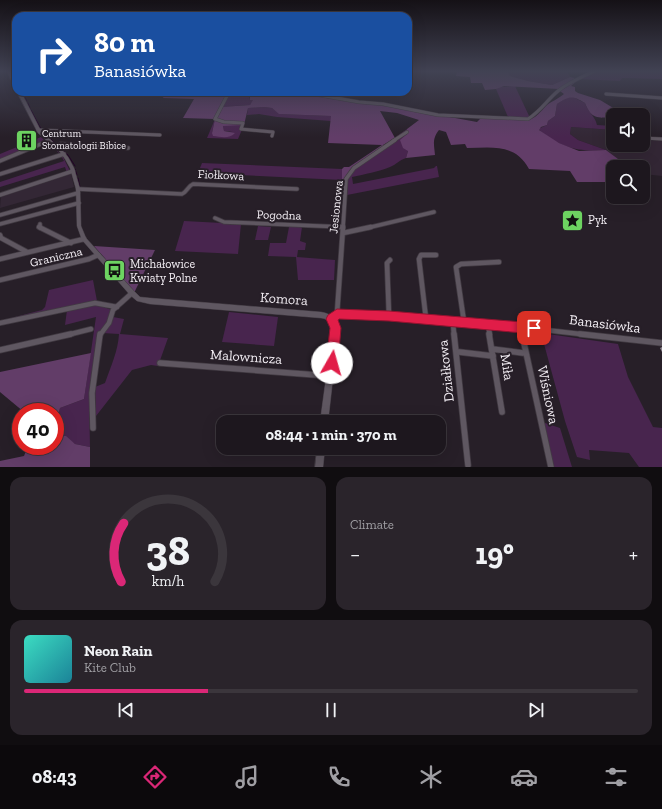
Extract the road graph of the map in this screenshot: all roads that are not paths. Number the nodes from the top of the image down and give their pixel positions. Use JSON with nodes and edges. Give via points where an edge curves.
{"nodes":[{"id":1,"x":556,"y":93,"type":"edge"},
{"id":2,"x":606,"y":94,"type":"dead end"},
{"id":3,"x":21,"y":96,"type":"edge"},
{"id":4,"x":227,"y":96,"type":"edge"},
{"id":5,"x":325,"y":96,"type":"edge"},
{"id":6,"x":662,"y":98,"type":"edge"},
{"id":7,"x":38,"y":130,"type":"junction"},
{"id":8,"x":407,"y":132,"type":"dead end"},
{"id":9,"x":160,"y":135,"type":"dead end"},
{"id":10,"x":272,"y":136,"type":"dead end"},
{"id":11,"x":650,"y":138,"type":"edge"},
{"id":12,"x":662,"y":139,"type":"edge"},
{"id":13,"x":48,"y":141,"type":"junction"},
{"id":14,"x":54,"y":146,"type":"junction"},
{"id":15,"x":128,"y":148,"type":"dead end"},
{"id":16,"x":64,"y":154,"type":"junction"},
{"id":17,"x":0,"y":161,"type":"edge"},
{"id":18,"x":73,"y":171,"type":"junction"},
{"id":19,"x":0,"y":174,"type":"edge"},
{"id":20,"x":297,"y":189,"type":"dead end"},
{"id":21,"x":78,"y":191,"type":"junction"},
{"id":22,"x":0,"y":195,"type":"edge"},
{"id":23,"x":79,"y":203,"type":"junction"},
{"id":24,"x":434,"y":212,"type":"dead end"},
{"id":25,"x":0,"y":215,"type":"edge"},
{"id":26,"x":215,"y":218,"type":"dead end"},
{"id":27,"x":0,"y":224,"type":"edge"},
{"id":28,"x":40,"y":224,"type":"dead end"},
{"id":29,"x":343,"y":227,"type":"junction"},
{"id":30,"x":343,"y":233,"type":"junction"},
{"id":31,"x":0,"y":235,"type":"edge"},
{"id":32,"x":84,"y":239,"type":"junction"},
{"id":33,"x":71,"y":243,"type":"junction"},
{"id":34,"x":28,"y":252,"type":"junction"},
{"id":35,"x":98,"y":255,"type":"junction"},
{"id":36,"x":436,"y":255,"type":"dead end"},
{"id":37,"x":0,"y":259,"type":"edge"},
{"id":38,"x":390,"y":260,"type":"dead end"},
{"id":39,"x":499,"y":262,"type":"dead end"},
{"id":40,"x":0,"y":280,"type":"edge"},
{"id":41,"x":132,"y":293,"type":"junction"},
{"id":42,"x":117,"y":307,"type":"junction"},
{"id":43,"x":337,"y":314,"type":"junction"},
{"id":44,"x":389,"y":316,"type":"junction"},
{"id":45,"x":332,"y":319,"type":"junction"},
{"id":46,"x":426,"y":319,"type":"junction"},
{"id":47,"x":453,"y":322,"type":"junction"},
{"id":48,"x":464,"y":322,"type":"junction"},
{"id":49,"x":0,"y":323,"type":"edge"},
{"id":50,"x":488,"y":325,"type":"junction"},
{"id":51,"x":521,"y":327,"type":"junction"},
{"id":52,"x":91,"y":329,"type":"dead end"},
{"id":53,"x":662,"y":343,"type":"edge"},
{"id":54,"x":0,"y":350,"type":"edge"},
{"id":55,"x":459,"y":352,"type":"dead end"},
{"id":56,"x":493,"y":352,"type":"junction"},
{"id":57,"x":523,"y":353,"type":"dead end"},
{"id":58,"x":160,"y":363,"type":"dead end"},
{"id":59,"x":330,"y":376,"type":"junction"},
{"id":60,"x":502,"y":412,"type":"dead end"},
{"id":61,"x":325,"y":415,"type":"edge"},
{"id":62,"x":93,"y":428,"type":"dead end"},
{"id":63,"x":320,"y":455,"type":"edge"},
{"id":64,"x":468,"y":465,"type":"dead end"},
{"id":65,"x":319,"y":467,"type":"edge"},
{"id":66,"x":551,"y":467,"type":"edge"}],
"edges":[{"from":1,"to":5,"type":"street","via":[[538,113],[528,119],[438,115]]},
{"from":2,"to":6,"type":"street"},
{"from":3,"to":7,"type":"street","name":"Graniczna"},
{"from":4,"to":10,"type":"street","via":[[215,119],[243,123],[241,129],[273,132]]},
{"from":7,"to":9,"type":"street"},
{"from":7,"to":13,"type":"street","name":"Graniczna"},
{"from":8,"to":29,"type":"street","name":"Jesionowa","via":[[354,168],[346,179]]},
{"from":11,"to":12,"type":"street"},
{"from":13,"to":14,"type":"street","name":"Graniczna"},
{"from":13,"to":17,"type":"street"},
{"from":14,"to":15,"type":"street","via":[[61,144]]},
{"from":14,"to":16,"type":"street","name":"Graniczna"},
{"from":16,"to":18,"type":"street","name":"Graniczna"},
{"from":16,"to":19,"type":"street"},
{"from":18,"to":21,"type":"street","name":"Graniczna"},
{"from":18,"to":22,"type":"street"},
{"from":20,"to":21,"type":"street","name":"Fiołkowa","via":[[193,184],[183,194]]},
{"from":21,"to":23,"type":"street","name":"Graniczna"},
{"from":21,"to":25,"type":"street","name":"Fiołkowa"},
{"from":23,"to":27,"type":"street"},
{"from":23,"to":32,"type":"street","name":"Graniczna","via":[[79,226]]},
{"from":24,"to":30,"type":"street"},
{"from":26,"to":29,"type":"street","name":"Pogodna","via":[[224,222]]},
{"from":28,"to":33,"type":"street","via":[[39,227]]},
{"from":29,"to":30,"type":"street","name":"Jesionowa"},
{"from":30,"to":43,"type":"street","name":"Jesionowa"},
{"from":31,"to":34,"type":"street","via":[[1,238]]},
{"from":32,"to":33,"type":"street"},
{"from":32,"to":35,"type":"street","name":"Graniczna"},
{"from":33,"to":34,"type":"street"},
{"from":34,"to":37,"type":"street"},
{"from":35,"to":40,"type":"street","name":"Graniczna"},
{"from":35,"to":41,"type":"street"},
{"from":36,"to":46,"type":"street","via":[[420,255],[419,259]]},
{"from":38,"to":44,"type":"street","via":[[387,263]]},
{"from":39,"to":48,"type":"street","via":[[461,264],[456,267]]},
{"from":41,"to":42,"type":"street"},
{"from":41,"to":45,"type":"street","name":"Komora","via":[[140,299],[150,301],[321,315]]},
{"from":42,"to":49,"type":"street","via":[[95,303]]},
{"from":42,"to":62,"type":"street","via":[[98,339],[92,393]]},
{"from":43,"to":44,"type":"street","name":"Banasiówka"},
{"from":43,"to":45,"type":"street"},
{"from":44,"to":46,"type":"street","name":"Banasiówka"},
{"from":45,"to":59,"type":"street","via":[[336,328]]},
{"from":46,"to":47,"type":"street","name":"Banasiówka"},
{"from":47,"to":48,"type":"street","name":"Banasiówka"},
{"from":47,"to":64,"type":"street","name":"Działkowa"},
{"from":48,"to":50,"type":"street","name":"Banasiówka"},
{"from":50,"to":51,"type":"street","name":"Banasiówka"},
{"from":50,"to":56,"type":"street","name":"Miła"},
{"from":51,"to":53,"type":"street","name":"Banasiówka"},
{"from":51,"to":66,"type":"street","name":"Wiśniowa"},
{"from":52,"to":54,"type":"street"},
{"from":55,"to":56,"type":"street"},
{"from":56,"to":57,"type":"street"},
{"from":56,"to":60,"type":"street","name":"Miła"},
{"from":58,"to":59,"type":"street","name":"Malownicza"},
{"from":59,"to":61,"type":"street"},
{"from":63,"to":65,"type":"street"}]}
